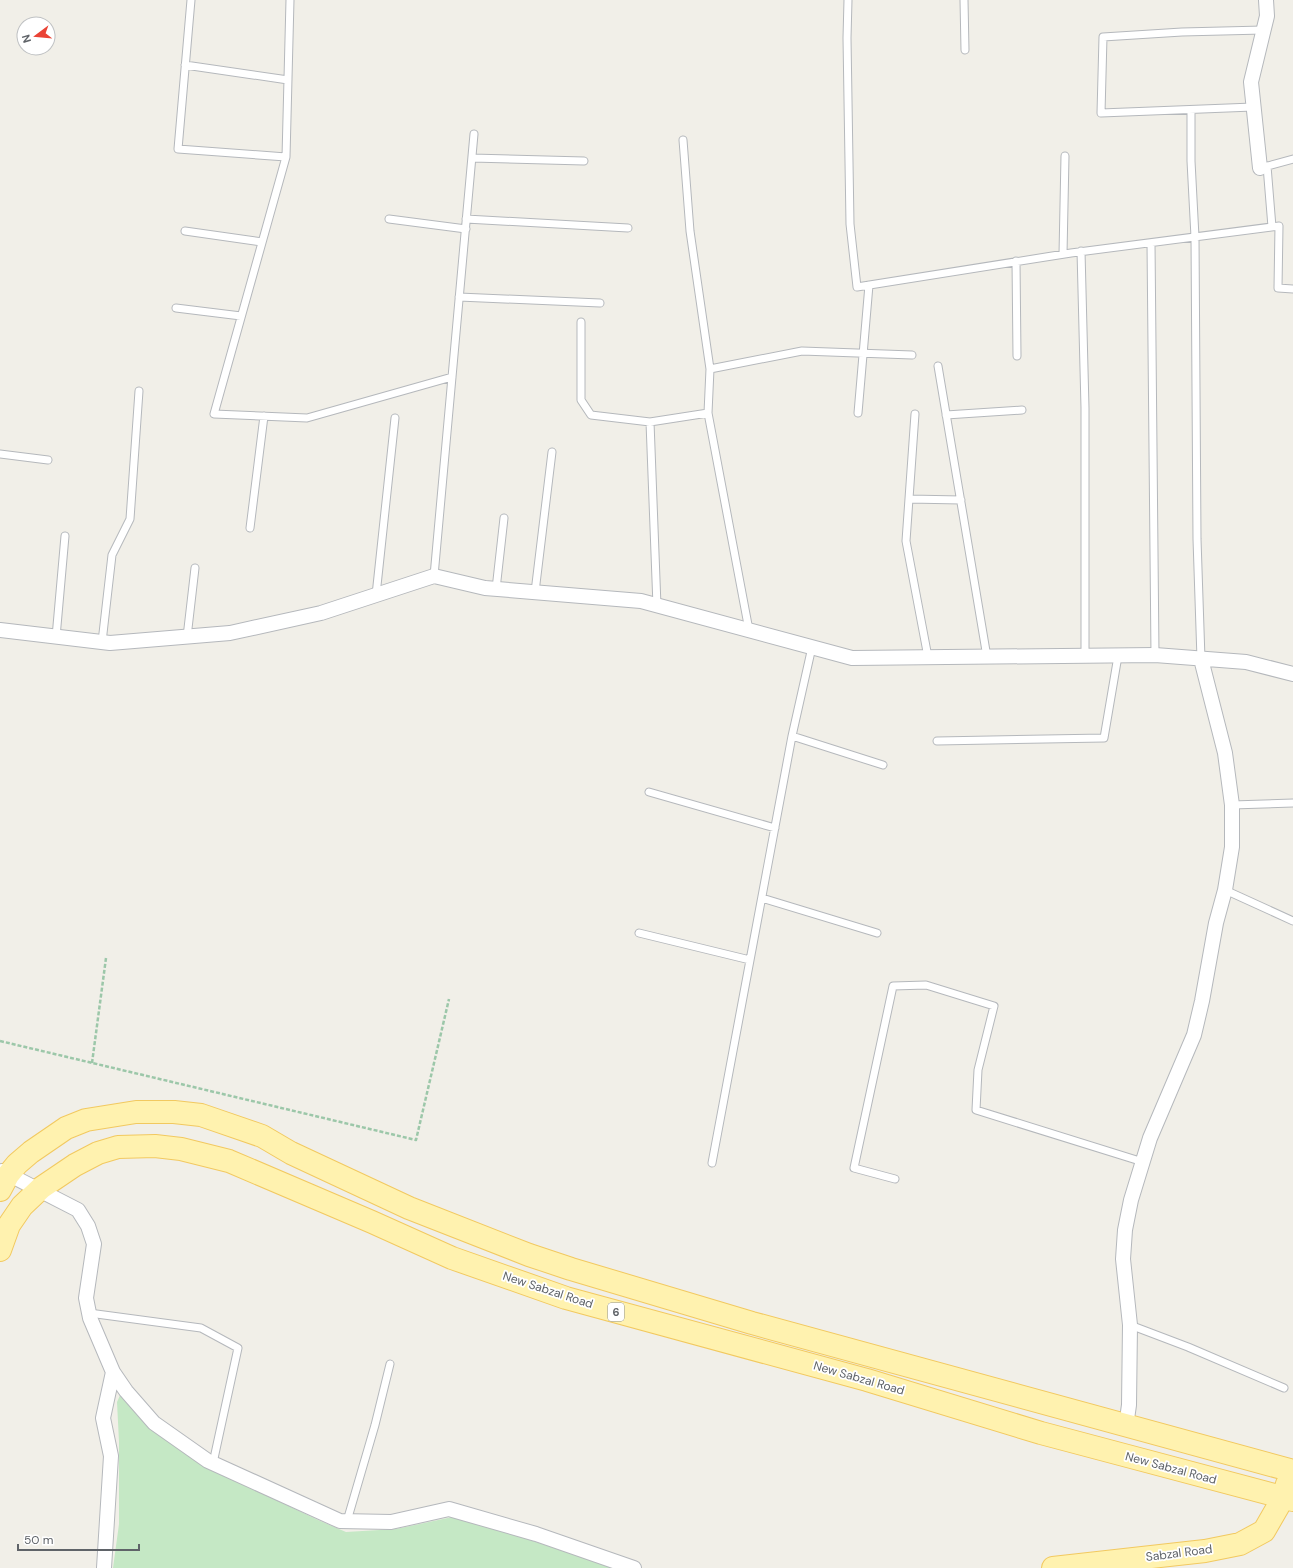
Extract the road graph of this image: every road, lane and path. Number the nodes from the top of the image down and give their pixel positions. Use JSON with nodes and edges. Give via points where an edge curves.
{"nodes":[{"id":1,"x":191,"y":0,"type":"edge"},
{"id":2,"x":290,"y":0,"type":"edge"},
{"id":3,"x":848,"y":0,"type":"edge"},
{"id":4,"x":964,"y":0,"type":"edge"},
{"id":5,"x":1266,"y":0,"type":"edge"},
{"id":6,"x":1263,"y":30,"type":"junction"},
{"id":7,"x":965,"y":50,"type":"dead end"},
{"id":8,"x":185,"y":65,"type":"junction"},
{"id":9,"x":288,"y":80,"type":"junction"},
{"id":10,"x":1253,"y":107,"type":"junction"},
{"id":11,"x":1191,"y":110,"type":"junction"},
{"id":12,"x":474,"y":134,"type":"dead end"},
{"id":13,"x":683,"y":140,"type":"dead end"},
{"id":14,"x":1065,"y":156,"type":"dead end"},
{"id":15,"x":286,"y":157,"type":"junction"},
{"id":16,"x":472,"y":158,"type":"junction"},
{"id":17,"x":1293,"y":159,"type":"edge"},
{"id":18,"x":584,"y":161,"type":"dead end"},
{"id":19,"x":1264,"y":167,"type":"junction"},
{"id":20,"x":389,"y":219,"type":"dead end"},
{"id":21,"x":466,"y":219,"type":"junction"},
{"id":22,"x":1272,"y":227,"type":"junction"},
{"id":23,"x":628,"y":228,"type":"dead end"},
{"id":24,"x":466,"y":229,"type":"junction"},
{"id":25,"x":185,"y":231,"type":"dead end"},
{"id":26,"x":1195,"y":237,"type":"junction"},
{"id":27,"x":262,"y":242,"type":"junction"},
{"id":28,"x":1151,"y":243,"type":"junction"},
{"id":29,"x":1081,"y":252,"type":"junction"},
{"id":30,"x":1063,"y":254,"type":"junction"},
{"id":31,"x":1016,"y":262,"type":"junction"},
{"id":32,"x":869,"y":285,"type":"junction"},
{"id":33,"x":1293,"y":289,"type":"edge"},
{"id":34,"x":459,"y":297,"type":"junction"},
{"id":35,"x":600,"y":303,"type":"dead end"},
{"id":36,"x":176,"y":308,"type":"dead end"},
{"id":37,"x":241,"y":316,"type":"junction"},
{"id":38,"x":581,"y":322,"type":"dead end"},
{"id":39,"x":863,"y":353,"type":"junction"},
{"id":40,"x":912,"y":355,"type":"dead end"},
{"id":41,"x":1017,"y":356,"type":"dead end"},
{"id":42,"x":938,"y":366,"type":"dead end"},
{"id":43,"x":710,"y":369,"type":"junction"},
{"id":44,"x":452,"y":377,"type":"junction"},
{"id":45,"x":139,"y":391,"type":"dead end"},
{"id":46,"x":1022,"y":410,"type":"dead end"},
{"id":47,"x":708,"y":413,"type":"junction"},
{"id":48,"x":858,"y":413,"type":"dead end"},
{"id":49,"x":915,"y":414,"type":"dead end"},
{"id":50,"x":946,"y":415,"type":"junction"},
{"id":51,"x":264,"y":416,"type":"junction"},
{"id":52,"x":395,"y":418,"type":"dead end"},
{"id":53,"x":650,"y":422,"type":"junction"},
{"id":54,"x":552,"y":452,"type":"dead end"},
{"id":55,"x":0,"y":454,"type":"edge"},
{"id":56,"x":48,"y":460,"type":"dead end"},
{"id":57,"x":909,"y":499,"type":"junction"},
{"id":58,"x":961,"y":500,"type":"junction"},
{"id":59,"x":504,"y":518,"type":"dead end"},
{"id":60,"x":250,"y":528,"type":"dead end"},
{"id":61,"x":65,"y":536,"type":"dead end"},
{"id":62,"x":195,"y":568,"type":"dead end"},
{"id":63,"x":434,"y":576,"type":"junction"},
{"id":64,"x":496,"y":589,"type":"junction"},
{"id":65,"x":535,"y":592,"type":"junction"},
{"id":66,"x":376,"y":595,"type":"junction"},
{"id":67,"x":657,"y":606,"type":"junction"},
{"id":68,"x":0,"y":630,"type":"edge"},
{"id":69,"x":749,"y":630,"type":"junction"},
{"id":70,"x":56,"y":636,"type":"junction"},
{"id":71,"x":187,"y":637,"type":"junction"},
{"id":72,"x":102,"y":642,"type":"junction"},
{"id":73,"x":812,"y":647,"type":"junction"},
{"id":74,"x":1085,"y":656,"type":"junction"},
{"id":75,"x":1118,"y":656,"type":"junction"},
{"id":76,"x":1154,"y":656,"type":"junction"},
{"id":77,"x":928,"y":657,"type":"junction"},
{"id":78,"x":987,"y":657,"type":"junction"},
{"id":79,"x":1201,"y":659,"type":"junction"},
{"id":80,"x":1293,"y":674,"type":"edge"},
{"id":81,"x":792,"y":736,"type":"junction"},
{"id":82,"x":937,"y":741,"type":"dead end"},
{"id":83,"x":883,"y":765,"type":"dead end"},
{"id":84,"x":649,"y":792,"type":"dead end"},
{"id":85,"x":1293,"y":803,"type":"edge"},
{"id":86,"x":1232,"y":806,"type":"junction"},
{"id":87,"x":775,"y":828,"type":"junction"},
{"id":88,"x":1225,"y":890,"type":"junction"},
{"id":89,"x":762,"y":898,"type":"junction"},
{"id":90,"x":1293,"y":921,"type":"edge"},
{"id":91,"x":639,"y":933,"type":"dead end"},
{"id":92,"x":877,"y":934,"type":"dead end"},
{"id":93,"x":106,"y":958,"type":"dead end"},
{"id":94,"x":750,"y":960,"type":"junction"},
{"id":95,"x":449,"y":999,"type":"dead end"},
{"id":96,"x":0,"y":1041,"type":"edge"},
{"id":97,"x":92,"y":1063,"type":"junction"},
{"id":98,"x":1143,"y":1162,"type":"junction"},
{"id":99,"x":712,"y":1163,"type":"dead end"},
{"id":100,"x":3,"y":1178,"type":"edge"},
{"id":101,"x":895,"y":1179,"type":"dead end"},
{"id":102,"x":40,"y":1189,"type":"junction"},
{"id":103,"x":0,"y":1250,"type":"edge"},
{"id":104,"x":89,"y":1313,"type":"junction"},
{"id":105,"x":1130,"y":1325,"type":"junction"},
{"id":106,"x":390,"y":1364,"type":"dead end"},
{"id":107,"x":113,"y":1372,"type":"junction"},
{"id":108,"x":1284,"y":1388,"type":"dead end"},
{"id":109,"x":1126,"y":1426,"type":"junction"},
{"id":110,"x":213,"y":1463,"type":"junction"},
{"id":111,"x":1292,"y":1471,"type":"edge"},
{"id":112,"x":1288,"y":1499,"type":"edge"},
{"id":113,"x":346,"y":1521,"type":"junction"},
{"id":114,"x":104,"y":1568,"type":"edge"},
{"id":115,"x":634,"y":1568,"type":"edge"},
{"id":116,"x":1053,"y":1568,"type":"edge"}],
"edges":[{"from":1,"to":8,"type":"lane"},
{"from":2,"to":9,"type":"lane"},
{"from":3,"to":32,"type":"lane","via":[[850,224],[856,287]]},
{"from":4,"to":7,"type":"lane"},
{"from":5,"to":6,"type":"street","via":[[1267,16]]},
{"from":6,"to":10,"type":"street","via":[[1251,82]]},
{"from":6,"to":11,"type":"lane","via":[[1103,37],[1101,113]]},
{"from":8,"to":9,"type":"lane"},
{"from":8,"to":15,"type":"lane","via":[[178,148]]},
{"from":9,"to":15,"type":"lane"},
{"from":10,"to":11,"type":"lane"},
{"from":10,"to":19,"type":"street"},
{"from":11,"to":26,"type":"lane","via":[[1190,161]]},
{"from":12,"to":16,"type":"lane"},
{"from":13,"to":43,"type":"lane","via":[[690,231]]},
{"from":14,"to":30,"type":"lane"},
{"from":15,"to":27,"type":"lane"},
{"from":16,"to":18,"type":"lane"},
{"from":16,"to":21,"type":"lane"},
{"from":17,"to":19,"type":"lane"},
{"from":19,"to":22,"type":"lane"},
{"from":20,"to":24,"type":"lane"},
{"from":21,"to":23,"type":"lane"},
{"from":21,"to":24,"type":"lane"},
{"from":22,"to":26,"type":"lane"},
{"from":22,"to":33,"type":"lane","via":[[1279,226],[1278,288]]},
{"from":24,"to":34,"type":"lane"},
{"from":25,"to":27,"type":"lane"},
{"from":26,"to":28,"type":"lane"},
{"from":26,"to":79,"type":"lane","via":[[1197,538]]},
{"from":27,"to":37,"type":"lane"},
{"from":28,"to":29,"type":"lane"},
{"from":28,"to":76,"type":"lane"},
{"from":29,"to":30,"type":"lane"},
{"from":29,"to":74,"type":"lane","via":[[1085,408]]},
{"from":30,"to":31,"type":"lane"},
{"from":31,"to":32,"type":"lane"},
{"from":31,"to":41,"type":"lane"},
{"from":32,"to":39,"type":"lane"},
{"from":34,"to":35,"type":"lane"},
{"from":34,"to":44,"type":"lane"},
{"from":36,"to":37,"type":"lane"},
{"from":37,"to":51,"type":"lane","via":[[214,414]]},
{"from":38,"to":53,"type":"lane","via":[[581,400],[591,415]]},
{"from":39,"to":40,"type":"lane"},
{"from":39,"to":43,"type":"lane","via":[[802,351]]},
{"from":39,"to":48,"type":"lane"},
{"from":42,"to":50,"type":"lane"},
{"from":43,"to":47,"type":"lane"},
{"from":44,"to":51,"type":"lane","via":[[307,418]]},
{"from":44,"to":63,"type":"lane"},
{"from":45,"to":72,"type":"lane","via":[[130,519],[112,555]]},
{"from":46,"to":50,"type":"lane"},
{"from":47,"to":53,"type":"lane"},
{"from":47,"to":69,"type":"lane"},
{"from":49,"to":57,"type":"lane"},
{"from":50,"to":58,"type":"lane"},
{"from":51,"to":60,"type":"lane"},
{"from":52,"to":66,"type":"lane"},
{"from":53,"to":67,"type":"lane"},
{"from":54,"to":65,"type":"lane"},
{"from":55,"to":56,"type":"lane"},
{"from":57,"to":58,"type":"lane"},
{"from":57,"to":77,"type":"lane","via":[[906,541]]},
{"from":58,"to":78,"type":"lane"},
{"from":59,"to":64,"type":"lane"},
{"from":61,"to":70,"type":"lane"},
{"from":62,"to":71,"type":"lane"},
{"from":63,"to":64,"type":"street"},
{"from":63,"to":66,"type":"street"},
{"from":64,"to":65,"type":"street"},
{"from":65,"to":67,"type":"street","via":[[640,601]]},
{"from":66,"to":71,"type":"street","via":[[321,614],[230,633]]},
{"from":67,"to":69,"type":"street"},
{"from":68,"to":70,"type":"street"},
{"from":69,"to":73,"type":"street"},
{"from":70,"to":72,"type":"street"},
{"from":71,"to":72,"type":"street"},
{"from":73,"to":77,"type":"street","via":[[852,658]]},
{"from":73,"to":81,"type":"lane"},
{"from":74,"to":75,"type":"street"},
{"from":74,"to":78,"type":"street"},
{"from":75,"to":76,"type":"street"},
{"from":75,"to":82,"type":"lane","via":[[1104,738]]},
{"from":76,"to":79,"type":"street"},
{"from":77,"to":78,"type":"street"},
{"from":79,"to":80,"type":"street","via":[[1246,662]]},
{"from":79,"to":86,"type":"street","via":[[1226,753]]},
{"from":81,"to":83,"type":"lane"},
{"from":81,"to":87,"type":"lane"},
{"from":84,"to":87,"type":"lane"},
{"from":85,"to":86,"type":"lane"},
{"from":86,"to":88,"type":"street","via":[[1232,847]]},
{"from":87,"to":89,"type":"lane"},
{"from":88,"to":90,"type":"lane"},
{"from":88,"to":98,"type":"street","via":[[1194,1035],[1156,1124]]},
{"from":89,"to":92,"type":"lane"},
{"from":89,"to":94,"type":"lane"},
{"from":91,"to":94,"type":"lane"},
{"from":93,"to":97,"type":"path"},
{"from":94,"to":99,"type":"lane"},
{"from":95,"to":97,"type":"path","via":[[416,1140]]},
{"from":96,"to":97,"type":"path"},
{"from":98,"to":101,"type":"lane","via":[[976,1110],[978,1070],[994,1006],[926,985],[894,986],[854,1168]]},
{"from":98,"to":105,"type":"street","via":[[1125,1230],[1123,1260]]},
{"from":100,"to":102,"type":"street"},
{"from":100,"to":109,"type":"main road","name":"New Sabzal Road","number":"6","via":[[49,1139],[66,1128],[86,1120],[136,1112],[201,1115],[262,1136],[291,1153],[409,1208],[529,1255],[752,1323]]},
{"from":102,"to":103,"type":"main road","name":"New Sabzal Road","number":"6","via":[[22,1206],[9,1225]]},
{"from":102,"to":104,"type":"street","via":[[78,1210],[88,1226],[94,1244],[86,1298]]},
{"from":102,"to":112,"type":"main road","name":"New Sabzal Road","number":"6","via":[[75,1165],[98,1153],[118,1147],[155,1146],[181,1149],[259,1173],[452,1258],[566,1298],[867,1380],[1041,1434]]},
{"from":104,"to":107,"type":"street"},
{"from":104,"to":110,"type":"lane","via":[[201,1328],[238,1348]]},
{"from":105,"to":108,"type":"lane"},
{"from":105,"to":109,"type":"street","via":[[1129,1405]]},
{"from":106,"to":113,"type":"lane","via":[[375,1425]]},
{"from":107,"to":110,"type":"street","via":[[154,1423]]},
{"from":107,"to":114,"type":"street","via":[[104,1418],[111,1456]]},
{"from":109,"to":111,"type":"main road","name":"New Sabzal Road","number":"6"},
{"from":110,"to":113,"type":"street","via":[[340,1521]]},
{"from":111,"to":112,"type":"main road","name":"Sabzal Road"},
{"from":112,"to":116,"type":"main road","name":"Sabzal Road","via":[[1264,1531],[1240,1544],[1205,1551]]},
{"from":113,"to":115,"type":"street","via":[[391,1522],[450,1508]]}]}
